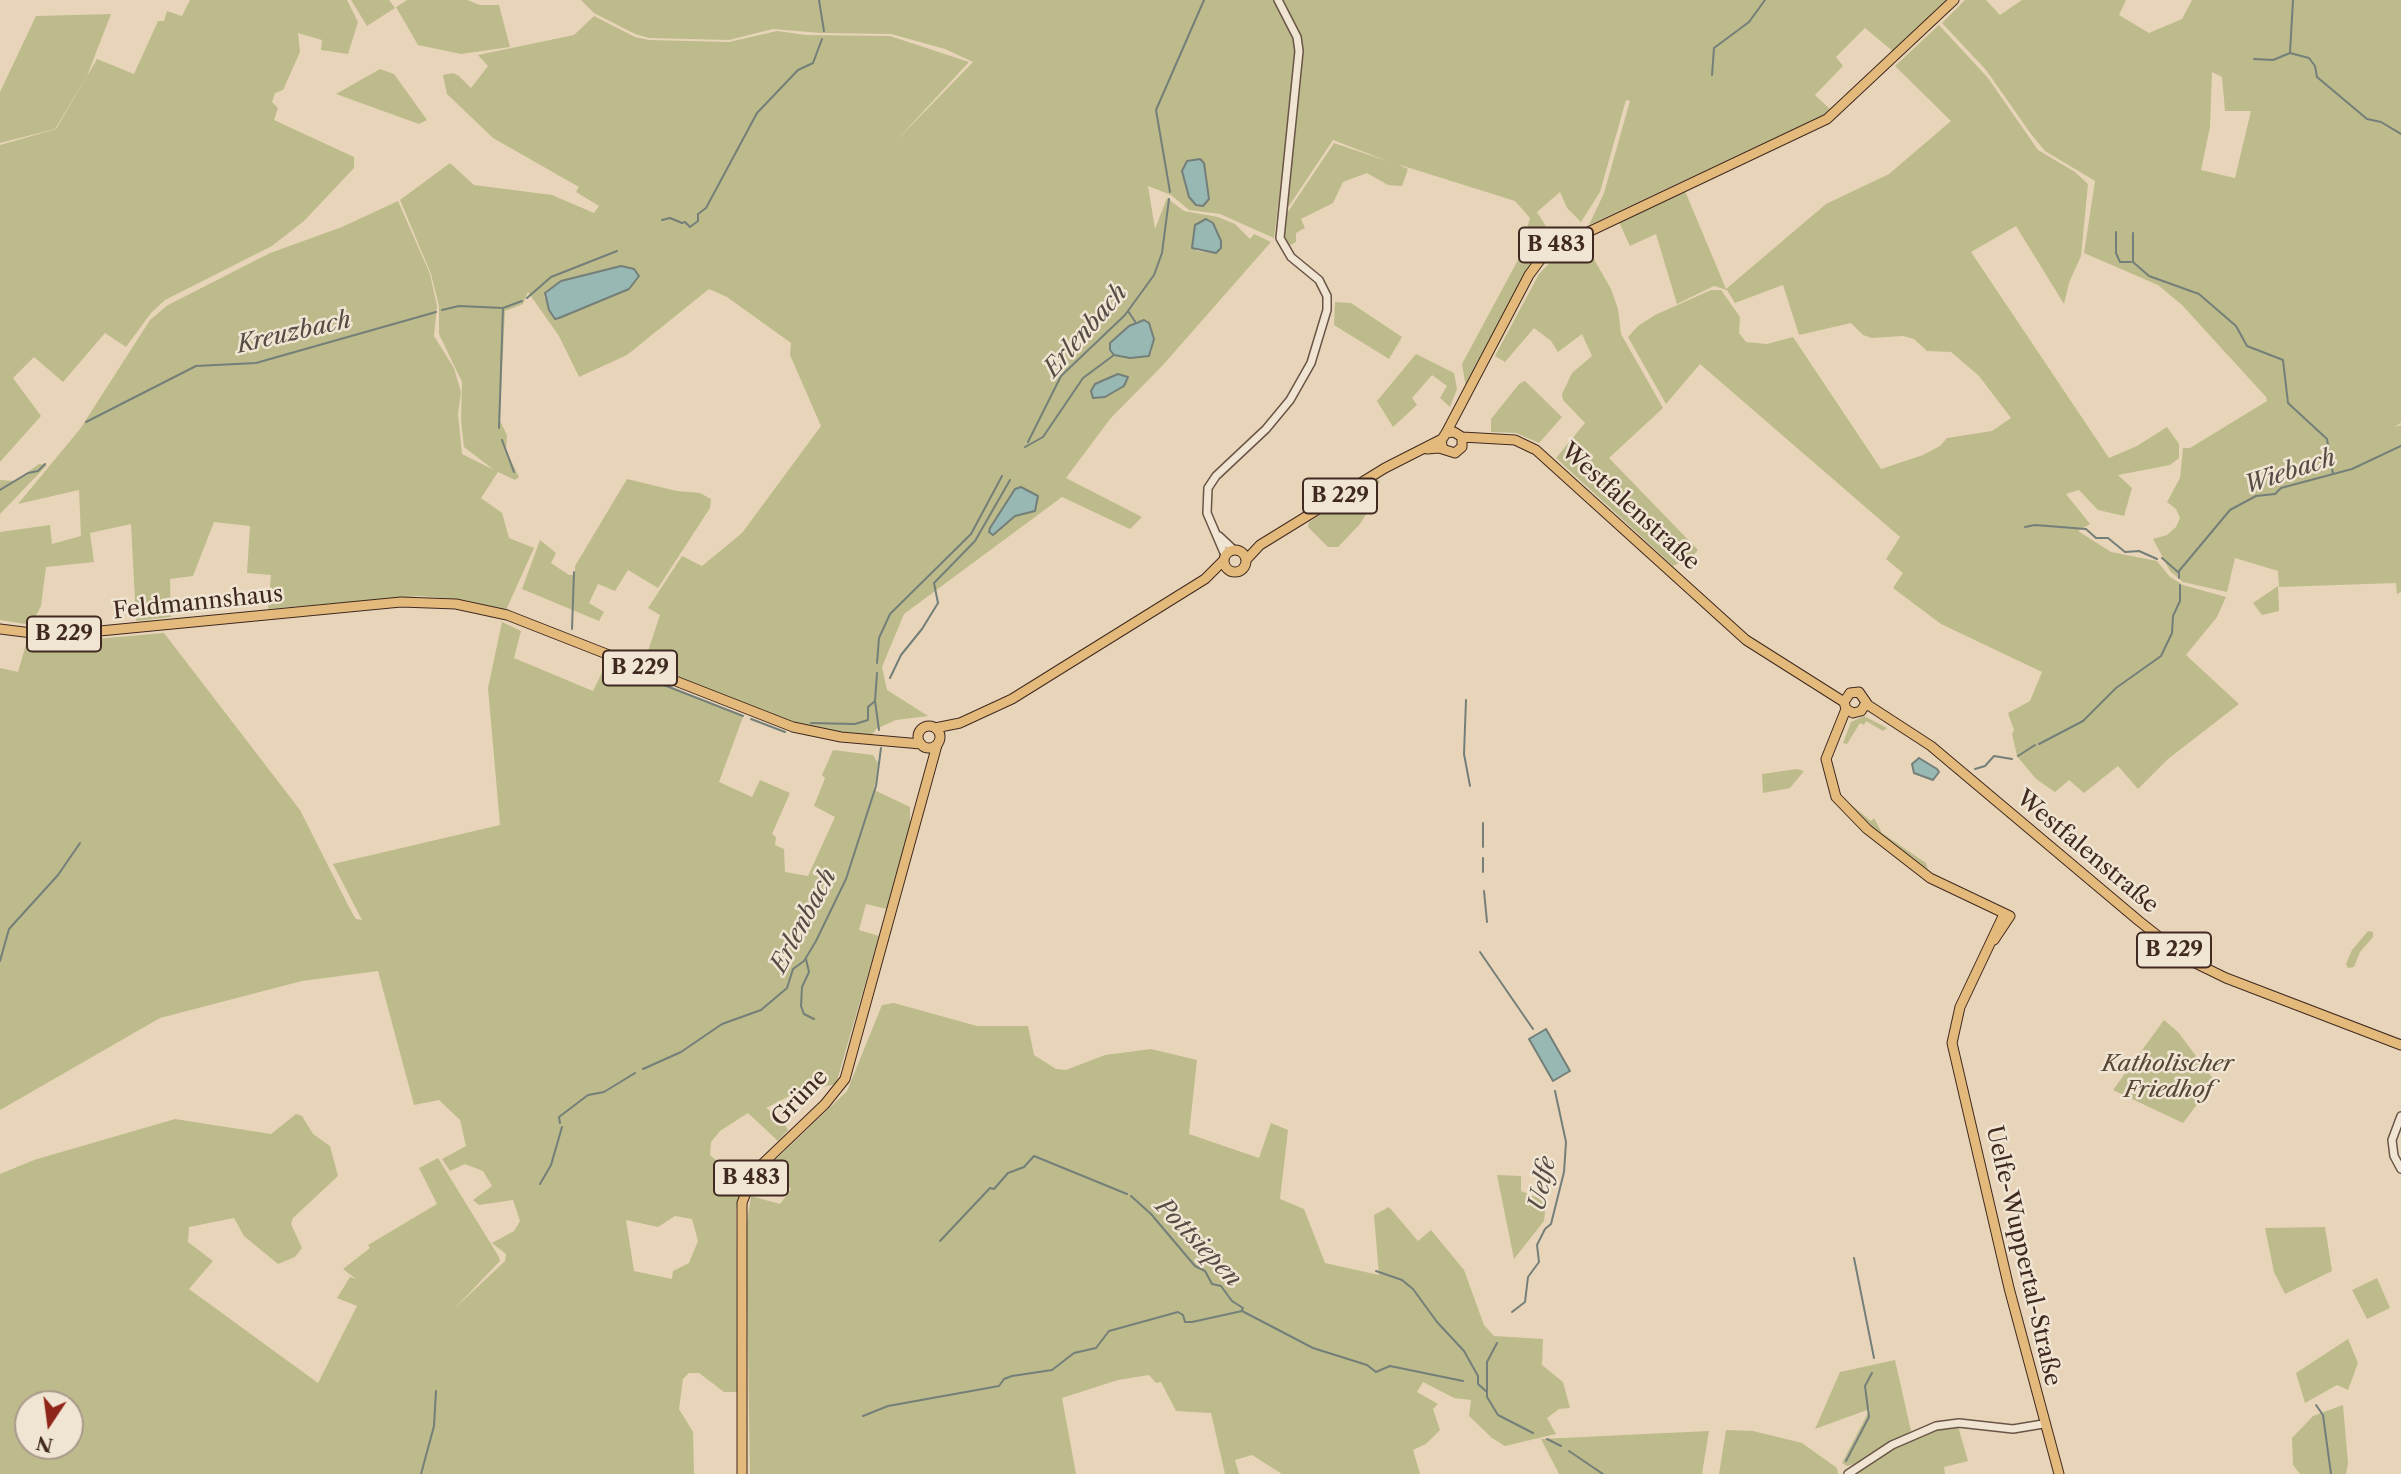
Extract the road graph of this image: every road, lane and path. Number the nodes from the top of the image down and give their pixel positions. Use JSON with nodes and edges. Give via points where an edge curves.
{"nodes":[{"id":1,"x":1278,"y":0,"type":"edge"},
{"id":2,"x":1954,"y":0,"type":"edge"},
{"id":3,"x":1457,"y":416,"type":"junction"},
{"id":4,"x":1444,"y":436,"type":"junction"},
{"id":5,"x":1460,"y":439,"type":"junction"},
{"id":6,"x":1423,"y":449,"type":"junction"},
{"id":7,"x":1443,"y":449,"type":"junction"},
{"id":8,"x":1260,"y":545,"type":"junction"},
{"id":9,"x":1231,"y":554,"type":"junction"},
{"id":10,"x":1246,"y":560,"type":"junction"},
{"id":11,"x":1229,"y":570,"type":"junction"},
{"id":12,"x":1205,"y":579,"type":"junction"},
{"id":13,"x":0,"y":629,"type":"edge"},
{"id":14,"x":1846,"y":701,"type":"junction"},
{"id":15,"x":1861,"y":709,"type":"junction"},
{"id":16,"x":960,"y":723,"type":"junction"},
{"id":17,"x":935,"y":728,"type":"junction"},
{"id":18,"x":919,"y":732,"type":"junction"},
{"id":19,"x":892,"y":739,"type":"junction"},
{"id":20,"x":938,"y":742,"type":"junction"},
{"id":21,"x":923,"y":746,"type":"junction"},
{"id":22,"x":1828,"y":769,"type":"junction"},
{"id":23,"x":929,"y":774,"type":"junction"},
{"id":24,"x":1986,"y":906,"type":"junction"},
{"id":25,"x":1994,"y":935,"type":"junction"},
{"id":26,"x":2401,"y":1045,"type":"edge"},
{"id":27,"x":2401,"y":1116,"type":"edge"},
{"id":28,"x":2401,"y":1170,"type":"edge"},
{"id":29,"x":2043,"y":1424,"type":"junction"},
{"id":30,"x":743,"y":1474,"type":"edge"},
{"id":31,"x":1848,"y":1474,"type":"edge"},
{"id":32,"x":2059,"y":1474,"type":"edge"}],
"edges":[{"from":1,"to":9,"type":"street","via":[[1299,51],[1281,239],[1291,257],[1319,280],[1327,296],[1325,321],[1311,363],[1285,407],[1210,483],[1206,510]]},
{"from":2,"to":3,"type":"main road","number":"B 483","via":[[1834,114],[1546,253],[1529,275]]},
{"from":3,"to":4,"type":"main road","number":"B 483"},
{"from":3,"to":5,"type":"main road","number":"B 483"},
{"from":4,"to":5,"type":"main road"},
{"from":4,"to":6,"type":"main road","number":"B 229"},
{"from":4,"to":7,"type":"main road"},
{"from":5,"to":7,"type":"main road","via":[[1452,454]]},
{"from":5,"to":14,"type":"main road","name":"Westfalenstraße","via":[[1515,440],[1547,458],[1740,631]]},
{"from":6,"to":7,"type":"main road","number":"B 229"},
{"from":6,"to":8,"type":"main road","number":"B 229"},
{"from":8,"to":9,"type":"main road","number":"B 229"},
{"from":8,"to":10,"type":"main road","number":"B 229"},
{"from":9,"to":10,"type":"main road"},
{"from":9,"to":11,"type":"main road"},
{"from":9,"to":12,"type":"main road","number":"B 229"},
{"from":10,"to":11,"type":"main road","via":[[1240,570]]},
{"from":11,"to":12,"type":"main road","number":"B 229"},
{"from":12,"to":16,"type":"main road","number":"B 229","via":[[1027,691]]},
{"from":13,"to":19,"type":"main road","name":"Feldmannshaus","number":"B 229","via":[[72,634],[419,601],[483,608],[782,724],[841,737]]},
{"from":14,"to":15,"type":"main road"},
{"from":14,"to":15,"type":"main road","via":[[1861,694]]},
{"from":14,"to":22,"type":"main road","via":[[1827,755]]},
{"from":15,"to":22,"type":"main road","via":[[1838,743]]},
{"from":15,"to":26,"type":"main road","name":"Westfalenstraße","number":"B 229","via":[[1931,746],[2188,959]]},
{"from":16,"to":17,"type":"main road","number":"B 229"},
{"from":16,"to":20,"type":"main road","number":"B 229"},
{"from":17,"to":18,"type":"main road"},
{"from":17,"to":20,"type":"main road"},
{"from":18,"to":19,"type":"main road","number":"B 229"},
{"from":18,"to":21,"type":"main road","name":"Grüne"},
{"from":19,"to":21,"type":"main road","number":"B 229"},
{"from":20,"to":21,"type":"main road"},
{"from":20,"to":23,"type":"main road","name":"Grüne","number":"B 483"},
{"from":21,"to":23,"type":"main road","name":"Grüne","number":"B 483"},
{"from":22,"to":24,"type":"main road","via":[[1836,797],[1867,829],[1930,877]]},
{"from":23,"to":30,"type":"main road","name":"Grüne","number":"B 483","via":[[845,1079],[754,1172],[742,1203]]},
{"from":24,"to":25,"type":"main road"},
{"from":24,"to":25,"type":"main road","name":"Uelfe-Wuppertal-Straße","via":[[2007,915]]},
{"from":25,"to":29,"type":"main road","name":"Uelfe-Wuppertal-Straße","via":[[1964,997],[1954,1046]]},
{"from":27,"to":28,"type":"street","via":[[2393,1131],[2392,1148]]},
{"from":29,"to":31,"type":"street","via":[[2013,1429],[1959,1423],[1936,1426],[1892,1445]]},
{"from":29,"to":32,"type":"main road","name":"Uelfe-Wuppertal-Straße"}]}
